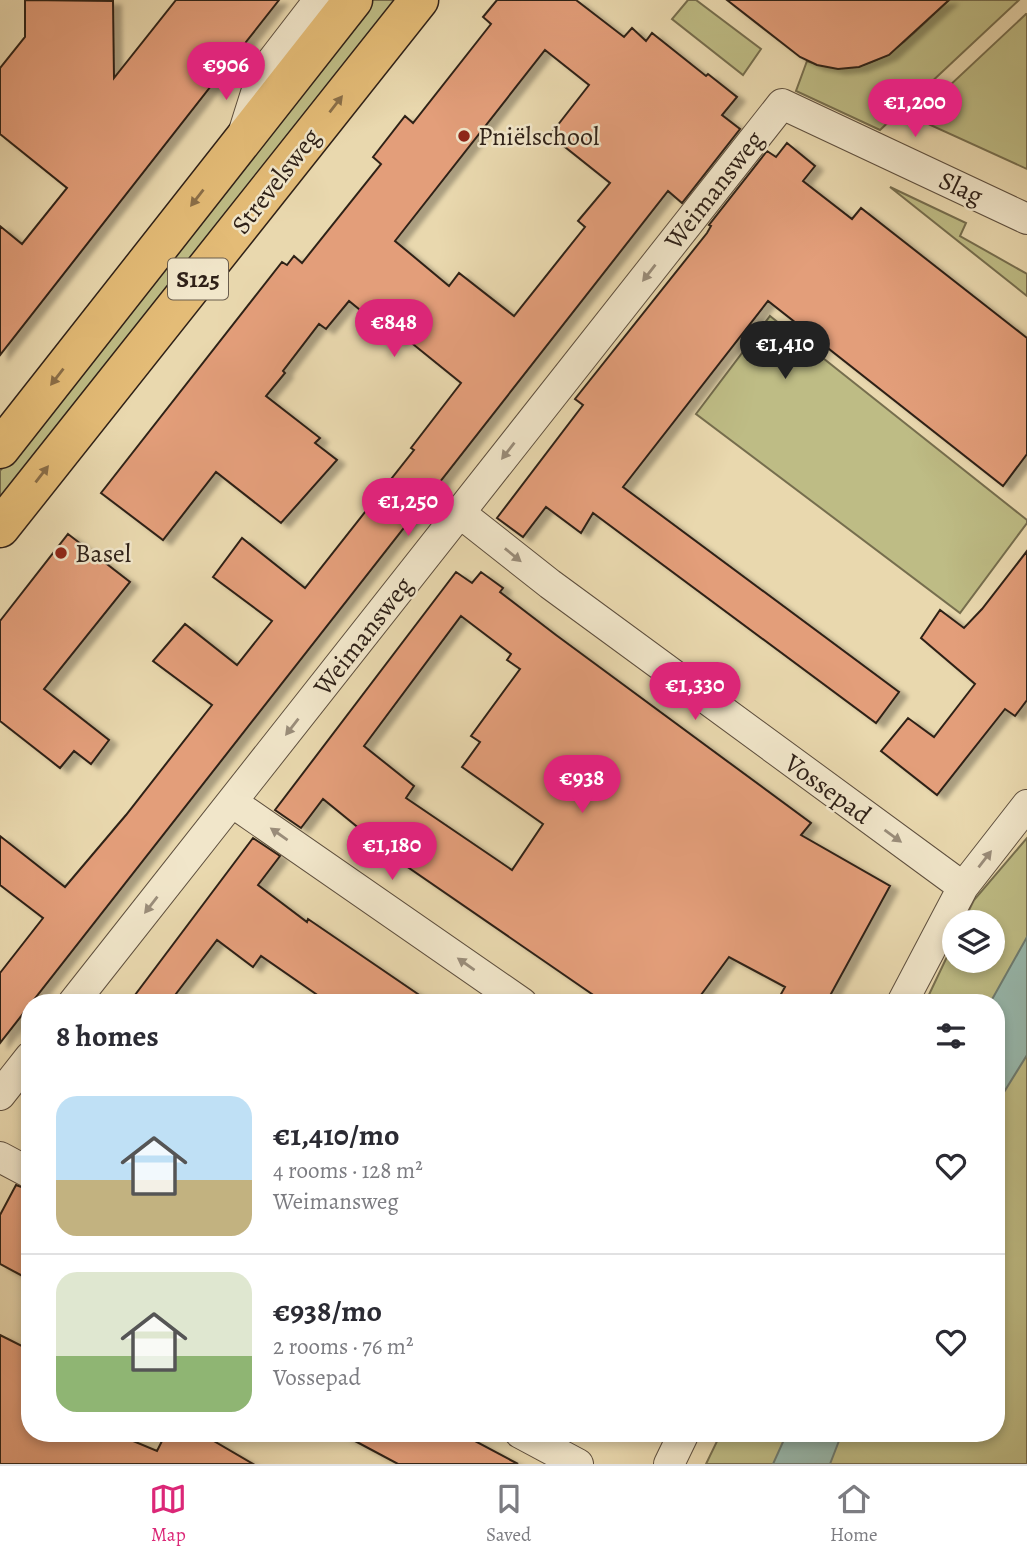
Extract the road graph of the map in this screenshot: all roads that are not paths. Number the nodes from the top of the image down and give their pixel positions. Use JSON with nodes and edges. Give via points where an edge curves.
{"nodes":[{"id":1,"x":319,"y":0,"type":"edge"},
{"id":2,"x":354,"y":0,"type":"edge"},
{"id":3,"x":419,"y":0,"type":"edge"},
{"id":4,"x":437,"y":0,"type":"edge"},
{"id":5,"x":394,"y":30,"type":"junction"},
{"id":6,"x":782,"y":104,"type":"joint"},
{"id":7,"x":240,"y":145,"type":"junction"},
{"id":8,"x":1027,"y":219,"type":"edge"},
{"id":9,"x":0,"y":449,"type":"edge"},
{"id":10,"x":460,"y":513,"type":"junction"},
{"id":11,"x":0,"y":528,"type":"edge"},
{"id":12,"x":232,"y":802,"type":"junction"},
{"id":13,"x":1027,"y":805,"type":"edge"},
{"id":14,"x":963,"y":887,"type":"junction"},
{"id":15,"x":80,"y":994,"type":"edge"},
{"id":16,"x":509,"y":994,"type":"edge"},
{"id":17,"x":907,"y":994,"type":"edge"},
{"id":18,"x":21,"y":1069,"type":"edge"},
{"id":19,"x":0,"y":1095,"type":"edge"},
{"id":20,"x":0,"y":1157,"type":"edge"},
{"id":21,"x":21,"y":1168,"type":"edge"},
{"id":22,"x":537,"y":1442,"type":"edge"},
{"id":23,"x":680,"y":1442,"type":"edge"},
{"id":24,"x":578,"y":1464,"type":"edge"},
{"id":25,"x":669,"y":1464,"type":"edge"}],
"edges":[{"from":1,"to":7,"type":"street","name":"Strevelsweg","via":[[262,74]]},
{"from":2,"to":7,"type":"main road","name":"Strevelsweg","number":"S125"},
{"from":3,"to":5,"type":"main road","name":"Strevelsweg","number":"S125"},
{"from":4,"to":5,"type":"street","name":"Strevelsweg"},
{"from":11,"to":5,"type":"main road","name":"Strevelsweg","number":"S125","one_way":true},
{"from":6,"to":8,"type":"street","name":"Slag"},
{"from":6,"to":10,"type":"street","name":"Weimansweg","one_way":true},
{"from":7,"to":9,"type":"main road","name":"Strevelsweg","number":"S125","one_way":true},
{"from":10,"to":12,"type":"street","name":"Weimansweg","one_way":true},
{"from":10,"to":14,"type":"street","name":"Vossepad","one_way":true},
{"from":12,"to":15,"type":"street","name":"Weimansweg","one_way":true},
{"from":16,"to":12,"type":"street","one_way":true},
{"from":14,"to":13,"type":"street","one_way":true},
{"from":14,"to":17,"type":"street"},
{"from":18,"to":19,"type":"street"},
{"from":20,"to":21,"type":"street"},
{"from":22,"to":24,"type":"street"},
{"from":23,"to":25,"type":"street"}]}
